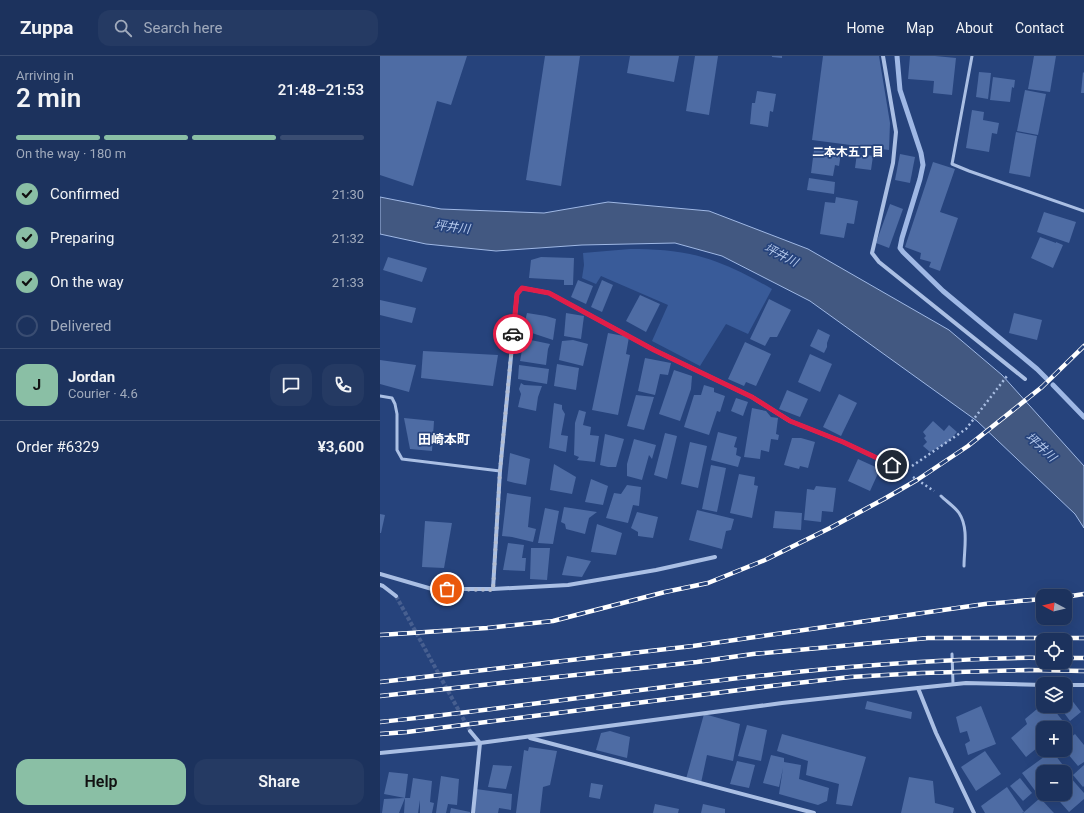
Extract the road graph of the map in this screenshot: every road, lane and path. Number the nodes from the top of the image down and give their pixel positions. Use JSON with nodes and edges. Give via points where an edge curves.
{"nodes":[{"id":1,"x":883,"y":56,"type":"edge"},
{"id":2,"x":972,"y":56,"type":"edge"},
{"id":3,"x":1084,"y":211,"type":"edge"},
{"id":4,"x":1012,"y":369,"type":"junction"},
{"id":5,"x":1025,"y":379,"type":"dead end"},
{"id":6,"x":380,"y":396,"type":"edge"},
{"id":7,"x":500,"y":470,"type":"junction"},
{"id":8,"x":905,"y":471,"type":"junction"},
{"id":9,"x":941,"y":496,"type":"joint"},
{"id":10,"x":715,"y":557,"type":"dead end"},
{"id":11,"x":964,"y":566,"type":"dead end"},
{"id":12,"x":380,"y":574,"type":"edge"},
{"id":13,"x":380,"y":585,"type":"edge"},
{"id":14,"x":493,"y":590,"type":"junction"},
{"id":15,"x":396,"y":596,"type":"tunnel mouth"},
{"id":16,"x":952,"y":654,"type":"dead end"},
{"id":17,"x":953,"y":684,"type":"junction"},
{"id":18,"x":1036,"y":685,"type":"edge"},
{"id":19,"x":1072,"y":685,"type":"edge"},
{"id":20,"x":1084,"y":685,"type":"edge"},
{"id":21,"x":918,"y":688,"type":"junction"},
{"id":22,"x":470,"y":731,"type":"tunnel mouth"},
{"id":23,"x":528,"y":737,"type":"junction"},
{"id":24,"x":480,"y":743,"type":"junction"},
{"id":25,"x":380,"y":753,"type":"edge"},
{"id":26,"x":794,"y":811,"type":"edge"},
{"id":27,"x":473,"y":813,"type":"edge"},
{"id":28,"x":814,"y":813,"type":"edge"},
{"id":29,"x":974,"y":813,"type":"edge"}],
"edges":[{"from":1,"to":4,"type":"street","via":[[896,132],[892,163],[872,253],[879,262]]},
{"from":2,"to":3,"type":"lane","via":[[952,164]]},
{"from":4,"to":5,"type":"street"},
{"from":4,"to":8,"type":"path","via":[[966,429]]},
{"from":6,"to":7,"type":"lane","via":[[392,398],[395,404],[397,450],[402,459]]},
{"from":7,"to":8,"type":"street","via":[[517,294],[522,288],[549,293],[654,350],[752,397],[790,421]]},
{"from":7,"to":14,"type":"street"},
{"from":8,"to":9,"type":"path"},
{"from":9,"to":11,"type":"lane","via":[[959,512],[963,521]]},
{"from":10,"to":14,"type":"street","via":[[568,585]]},
{"from":12,"to":14,"type":"street","via":[[432,589]]},
{"from":13,"to":15,"type":"street"},
{"from":16,"to":17,"type":"lane"},
{"from":17,"to":18,"type":"street"},
{"from":17,"to":21,"type":"street"},
{"from":19,"to":20,"type":"street"},
{"from":21,"to":23,"type":"street","via":[[782,703]]},
{"from":21,"to":29,"type":"street"},
{"from":22,"to":24,"type":"street"},
{"from":23,"to":24,"type":"street"},
{"from":23,"to":26,"type":"street"},
{"from":24,"to":25,"type":"street"},
{"from":24,"to":27,"type":"street"},
{"from":26,"to":28,"type":"street"}]}
